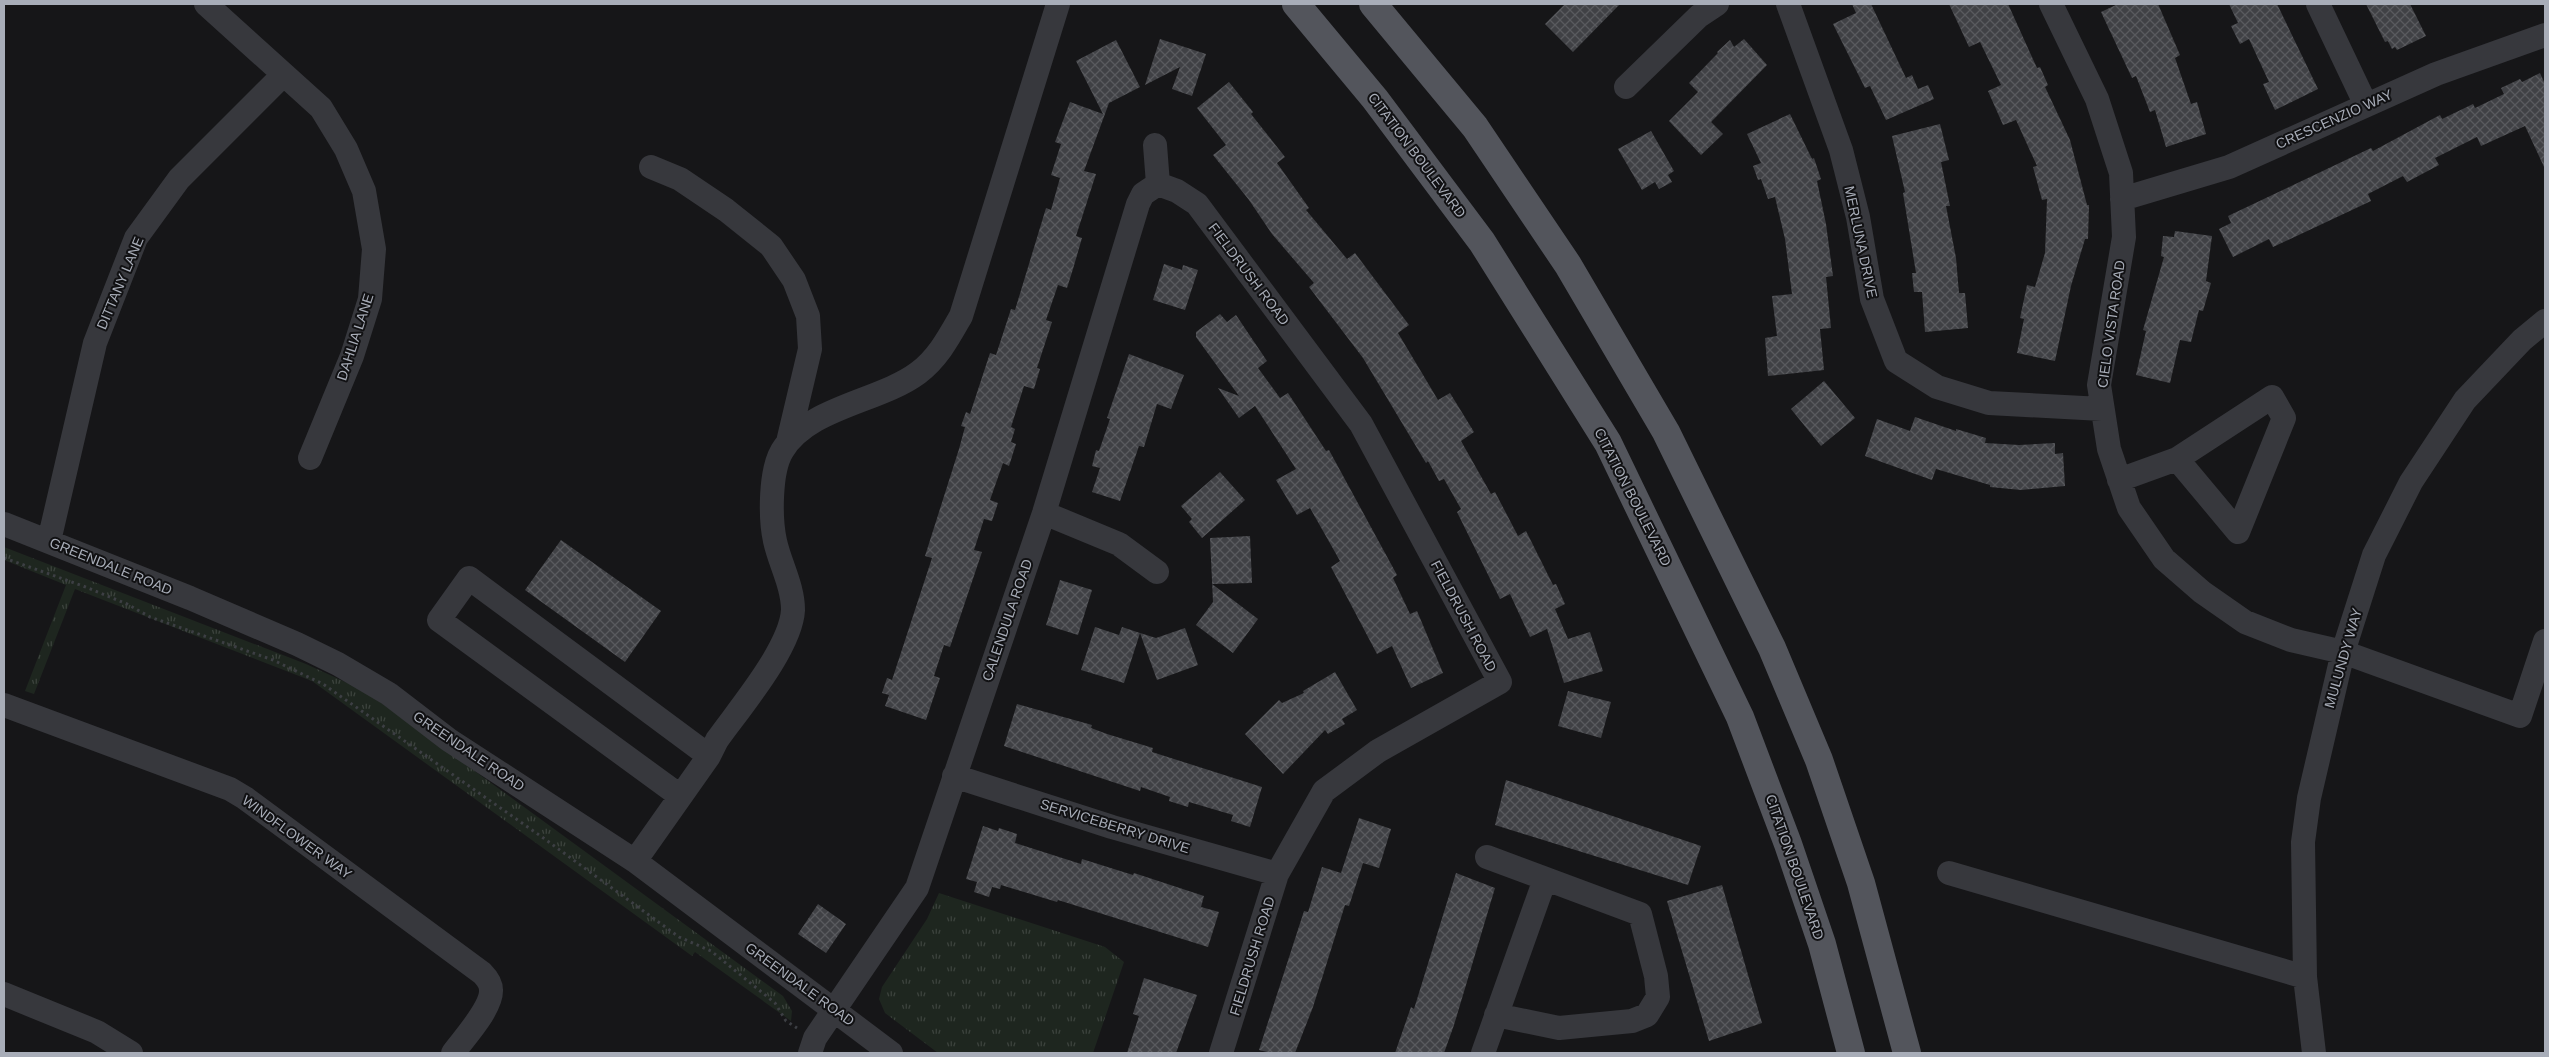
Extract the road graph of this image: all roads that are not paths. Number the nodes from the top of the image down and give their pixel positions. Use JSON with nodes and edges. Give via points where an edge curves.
{"nodes":[{"id":1,"x":206,"y":4,"type":"edge"},
{"id":2,"x":1058,"y":4,"type":"edge"},
{"id":3,"x":1296,"y":4,"type":"edge"},
{"id":4,"x":1373,"y":4,"type":"edge"},
{"id":5,"x":1717,"y":4,"type":"edge"},
{"id":6,"x":1788,"y":4,"type":"edge"},
{"id":7,"x":2051,"y":4,"type":"edge"},
{"id":8,"x":2318,"y":4,"type":"edge"},
{"id":9,"x":2545,"y":35,"type":"edge"},
{"id":10,"x":283,"y":75,"type":"junction"},
{"id":11,"x":1626,"y":87,"type":"dead end"},
{"id":12,"x":2366,"y":105,"type":"junction"},
{"id":13,"x":1155,"y":145,"type":"dead end"},
{"id":14,"x":651,"y":167,"type":"dead end"},
{"id":15,"x":1158,"y":184,"type":"junction"},
{"id":16,"x":2122,"y":200,"type":"junction"},
{"id":17,"x":2545,"y":321,"type":"edge"},
{"id":18,"x":2102,"y":409,"type":"junction"},
{"id":19,"x":788,"y":442,"type":"junction"},
{"id":20,"x":310,"y":458,"type":"dead end"},
{"id":21,"x":2177,"y":459,"type":"junction"},
{"id":22,"x":2119,"y":480,"type":"junction"},
{"id":23,"x":1044,"y":512,"type":"junction"},
{"id":24,"x":4,"y":524,"type":"edge"},
{"id":25,"x":49,"y":541,"type":"junction"},
{"id":26,"x":1157,"y":572,"type":"dead end"},
{"id":27,"x":2545,"y":641,"type":"edge"},
{"id":28,"x":2343,"y":652,"type":"junction"},
{"id":29,"x":4,"y":705,"type":"edge"},
{"id":30,"x":709,"y":756,"type":"junction"},
{"id":31,"x":954,"y":776,"type":"junction"},
{"id":32,"x":680,"y":796,"type":"junction"},
{"id":33,"x":1487,"y":857,"type":"dead end"},
{"id":34,"x":635,"y":861,"type":"junction"},
{"id":35,"x":1948,"y":873,"type":"dead end"},
{"id":36,"x":1278,"y":874,"type":"junction"},
{"id":37,"x":1545,"y":879,"type":"junction"},
{"id":38,"x":2305,"y":977,"type":"junction"},
{"id":39,"x":4,"y":994,"type":"edge"},
{"id":40,"x":836,"y":1010,"type":"junction"},
{"id":41,"x":1496,"y":1015,"type":"junction"},
{"id":42,"x":812,"y":1046,"type":"edge"},
{"id":43,"x":131,"y":1053,"type":"edge"},
{"id":44,"x":453,"y":1053,"type":"edge"},
{"id":45,"x":792,"y":1053,"type":"edge"},
{"id":46,"x":891,"y":1053,"type":"edge"},
{"id":47,"x":1221,"y":1053,"type":"edge"},
{"id":48,"x":1483,"y":1053,"type":"edge"},
{"id":49,"x":1851,"y":1053,"type":"edge"},
{"id":50,"x":1907,"y":1053,"type":"edge"},
{"id":51,"x":2314,"y":1053,"type":"edge"}],
"edges":[{"from":1,"to":10,"type":"street","name":"DAHLIA LANE"},
{"from":2,"to":19,"type":"street","via":[[961,316],[947,342],[918,373],[825,416],[799,431]]},
{"from":3,"to":49,"type":"main road","name":"CITATION BOULEVARD","via":[[1375,99],[1482,242],[1608,443],[1740,717],[1822,944]]},
{"from":4,"to":50,"type":"main road","via":[[1475,127],[1568,265],[1666,432],[1772,648],[1819,760],[1861,883]]},
{"from":5,"to":11,"type":"street","via":[[1699,16]]},
{"from":6,"to":18,"type":"street","name":"MERLUNA DRIVE","via":[[1841,150],[1858,217],[1872,298],[1896,361],[1937,387],[1990,403]]},
{"from":7,"to":16,"type":"street","name":"CIELO VISTA ROAD","via":[[2097,99],[2121,173]]},
{"from":8,"to":12,"type":"street"},
{"from":9,"to":12,"type":"street","name":"CRESCENZIO WAY","via":[[2436,74]]},
{"from":10,"to":20,"type":"street","name":"DAHLIA LANE","via":[[320,108],[346,150],[364,191],[374,249],[370,299],[352,356]]},
{"from":10,"to":25,"type":"street","name":"DITTANY LANE","via":[[179,179],[136,238],[95,343]]},
{"from":12,"to":16,"type":"street","name":"CRESCENZIO WAY","via":[[2229,167]]},
{"from":13,"to":15,"type":"street"},
{"from":14,"to":19,"type":"street","via":[[680,179],[726,210],[771,246],[794,280],[808,316],[810,349]]},
{"from":15,"to":23,"type":"street","name":"CALENDULA ROAD","via":[[1143,194],[1138,204]]},
{"from":15,"to":36,"type":"street","name":"FIELDRUSH ROAD","via":[[1197,204],[1361,424],[1500,682],[1378,751],[1324,791]]},
{"from":16,"to":18,"type":"street","name":"CIELO VISTA ROAD","via":[[2124,237],[2098,385]]},
{"from":17,"to":28,"type":"street","name":"MULUNDY WAY","via":[[2464,400],[2411,482],[2374,555]]},
{"from":18,"to":22,"type":"street","name":"CIELO VISTA ROAD","via":[[2109,449]]},
{"from":19,"to":30,"type":"street","via":[[780,454],[771,494],[775,540],[789,583],[793,610],[788,630],[781,649]]},
{"from":21,"to":21,"type":"street","via":[[2272,397],[2284,418],[2238,532]]},
{"from":21,"to":22,"type":"street"},
{"from":22,"to":28,"type":"street","name":"CIELO VISTA ROAD","via":[[2129,508],[2164,559],[2202,592],[2245,622],[2291,640]]},
{"from":23,"to":26,"type":"street","via":[[1119,544]]},
{"from":23,"to":31,"type":"street","name":"CALENDULA ROAD"},
{"from":24,"to":25,"type":"street","name":"GREENDALE ROAD"},
{"from":25,"to":34,"type":"street","name":"GREENDALE ROAD","via":[[288,640],[338,664],[389,694],[449,740]]},
{"from":27,"to":28,"type":"street","name":"CIELO VISTA ROAD","via":[[2520,716]]},
{"from":28,"to":38,"type":"street","name":"MULUNDY WAY","via":[[2308,798],[2303,842]]},
{"from":29,"to":44,"type":"street","name":"WINDFLOWER WAY","via":[[230,789],[482,973],[491,989],[490,998],[483,1013]]},
{"from":30,"to":32,"type":"street"},
{"from":30,"to":32,"type":"street","via":[[469,578],[439,620]]},
{"from":31,"to":36,"type":"street","name":"SERVICEBERRY DRIVE","via":[[1112,827]]},
{"from":31,"to":40,"type":"street","name":"CALENDULA ROAD","via":[[917,888]]},
{"from":32,"to":34,"type":"street"},
{"from":33,"to":37,"type":"street"},
{"from":34,"to":40,"type":"street","name":"GREENDALE ROAD"},
{"from":35,"to":38,"type":"street"},
{"from":36,"to":47,"type":"street","name":"FIELDRUSH ROAD"},
{"from":37,"to":41,"type":"street"},
{"from":37,"to":41,"type":"street","via":[[1640,914],[1656,976],[1658,998],[1646,1015],[1632,1021],[1559,1028]]},
{"from":38,"to":51,"type":"street","name":"MULUNDY WAY"},
{"from":39,"to":43,"type":"street","via":[[97,1032]]},
{"from":40,"to":42,"type":"street","name":"CALENDULA ROAD"},
{"from":40,"to":46,"type":"street","name":"GREENDALE ROAD"},
{"from":41,"to":48,"type":"street"},
{"from":42,"to":45,"type":"street","name":"CALENDULA ROAD"}]}
